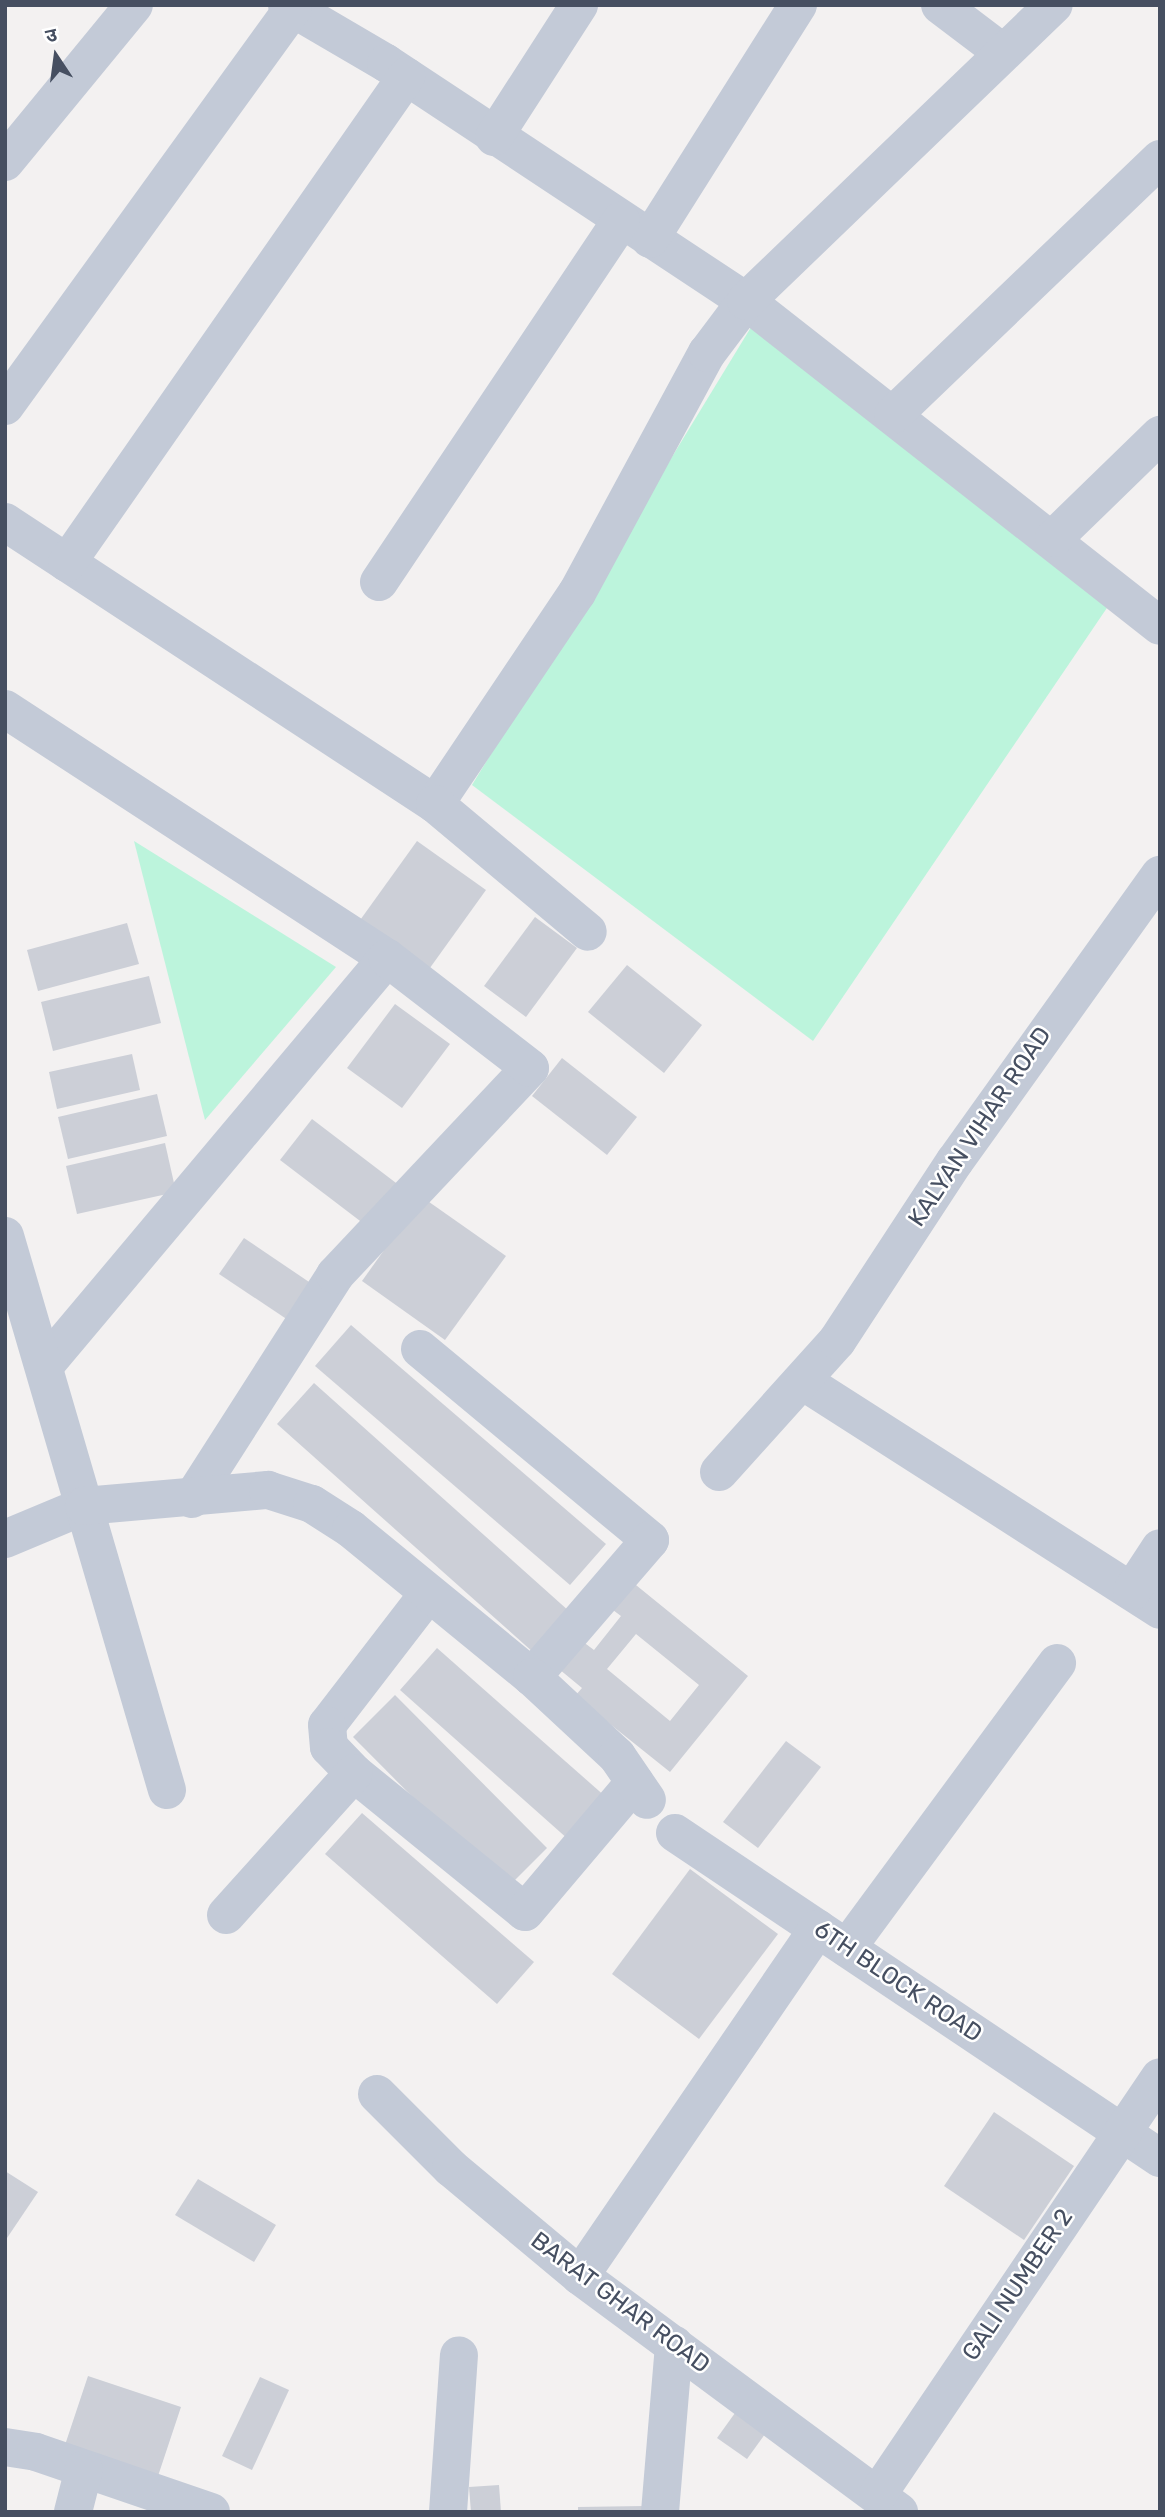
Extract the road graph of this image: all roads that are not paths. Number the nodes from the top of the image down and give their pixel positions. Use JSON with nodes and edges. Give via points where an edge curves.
{"nodes":[{"id":1,"x":134,"y":5,"type":"edge"},
{"id":2,"x":579,"y":5,"type":"edge"},
{"id":3,"x":798,"y":5,"type":"edge"},
{"id":4,"x":940,"y":5,"type":"edge"},
{"id":5,"x":1054,"y":5,"type":"edge"},
{"id":6,"x":290,"y":7,"type":"edge"},
{"id":7,"x":1002,"y":51,"type":"junction"},
{"id":8,"x":406,"y":77,"type":"junction"},
{"id":9,"x":494,"y":138,"type":"junction"},
{"id":10,"x":1160,"y":159,"type":"edge"},
{"id":11,"x":5,"y":162,"type":"edge"},
{"id":12,"x":635,"y":229,"type":"junction"},
{"id":13,"x":746,"y":301,"type":"junction"},
{"id":14,"x":5,"y":406,"type":"edge"},
{"id":15,"x":893,"y":415,"type":"junction"},
{"id":16,"x":1160,"y":435,"type":"edge"},
{"id":17,"x":5,"y":522,"type":"edge"},
{"id":18,"x":1054,"y":538,"type":"junction"},
{"id":19,"x":67,"y":563,"type":"junction"},
{"id":20,"x":379,"y":582,"type":"dead end"},
{"id":21,"x":1159,"y":627,"type":"edge"},
{"id":22,"x":5,"y":709,"type":"edge"},
{"id":23,"x":435,"y":804,"type":"junction"},
{"id":24,"x":1160,"y":875,"type":"edge"},
{"id":25,"x":588,"y":932,"type":"dead end"},
{"id":26,"x":387,"y":958,"type":"junction"},
{"id":27,"x":5,"y":1236,"type":"edge"},
{"id":28,"x":420,"y":1349,"type":"dead end"},
{"id":29,"x":46,"y":1364,"type":"junction"},
{"id":30,"x":804,"y":1382,"type":"junction"},
{"id":31,"x":719,"y":1472,"type":"dead end"},
{"id":32,"x":192,"y":1499,"type":"junction"},
{"id":33,"x":84,"y":1506,"type":"junction"},
{"id":34,"x":5,"y":1539,"type":"edge"},
{"id":35,"x":1160,"y":1548,"type":"edge"},
{"id":36,"x":428,"y":1594,"type":"junction"},
{"id":37,"x":1146,"y":1600,"type":"edge"},
{"id":38,"x":1057,"y":1663,"type":"dead end"},
{"id":39,"x":532,"y":1677,"type":"junction"},
{"id":40,"x":354,"y":1773,"type":"junction"},
{"id":41,"x":167,"y":1790,"type":"dead end"},
{"id":42,"x":675,"y":1833,"type":"dead end"},
{"id":43,"x":226,"y":1915,"type":"dead end"},
{"id":44,"x":832,"y":1938,"type":"junction"},
{"id":45,"x":1160,"y":2077,"type":"edge"},
{"id":46,"x":377,"y":2094,"type":"dead end"},
{"id":47,"x":1122,"y":2132,"type":"junction"},
{"id":48,"x":1160,"y":2158,"type":"edge"},
{"id":49,"x":580,"y":2276,"type":"junction"},
{"id":50,"x":674,"y":2345,"type":"junction"},
{"id":51,"x":459,"y":2355,"type":"dead end"},
{"id":52,"x":5,"y":2447,"type":"edge"},
{"id":53,"x":84,"y":2469,"type":"junction"},
{"id":54,"x":888,"y":2503,"type":"edge"},
{"id":55,"x":73,"y":2512,"type":"edge"},
{"id":56,"x":211,"y":2512,"type":"edge"},
{"id":57,"x":448,"y":2512,"type":"edge"},
{"id":58,"x":660,"y":2512,"type":"edge"}],
"edges":[{"from":1,"to":11,"type":"street"},
{"from":2,"to":9,"type":"street"},
{"from":3,"to":12,"type":"street"},
{"from":4,"to":7,"type":"street"},
{"from":5,"to":7,"type":"street"},
{"from":6,"to":8,"type":"street"},
{"from":6,"to":14,"type":"street"},
{"from":7,"to":13,"type":"street"},
{"from":8,"to":9,"type":"street"},
{"from":8,"to":19,"type":"street"},
{"from":9,"to":12,"type":"street"},
{"from":10,"to":15,"type":"street"},
{"from":12,"to":13,"type":"street"},
{"from":12,"to":20,"type":"street"},
{"from":13,"to":15,"type":"street"},
{"from":13,"to":23,"type":"street","via":[[707,353],[577,593]]},
{"from":15,"to":18,"type":"street"},
{"from":16,"to":18,"type":"street"},
{"from":17,"to":19,"type":"street"},
{"from":18,"to":21,"type":"street"},
{"from":19,"to":23,"type":"street"},
{"from":22,"to":26,"type":"street"},
{"from":23,"to":25,"type":"street"},
{"from":24,"to":30,"type":"street","name":"KALYAN VIHAR ROAD","via":[[1126,915]]},
{"from":26,"to":29,"type":"street"},
{"from":26,"to":32,"type":"street","via":[[530,1068],[335,1275]]},
{"from":27,"to":29,"type":"street"},
{"from":28,"to":39,"type":"street","via":[[650,1540]]},
{"from":29,"to":33,"type":"street"},
{"from":30,"to":31,"type":"street","name":"KALYAN VIHAR ROAD"},
{"from":30,"to":37,"type":"street"},
{"from":32,"to":33,"type":"street"},
{"from":32,"to":36,"type":"street","via":[[268,1490],[312,1504],[351,1529]]},
{"from":33,"to":34,"type":"street"},
{"from":33,"to":41,"type":"street"},
{"from":35,"to":37,"type":"street"},
{"from":36,"to":39,"type":"street"},
{"from":36,"to":40,"type":"street","via":[[327,1725],[329,1747]]},
{"from":38,"to":44,"type":"street"},
{"from":39,"to":40,"type":"street","via":[[617,1756],[641,1791],[525,1912]]},
{"from":40,"to":43,"type":"street"},
{"from":42,"to":44,"type":"street","name":"6TH BLOCK ROAD"},
{"from":44,"to":47,"type":"street","name":"6TH BLOCK ROAD"},
{"from":44,"to":49,"type":"street"},
{"from":45,"to":47,"type":"street","name":"GALI NUMBER 2"},
{"from":46,"to":49,"type":"street","name":"BARAT GHAR ROAD","via":[[451,2168]]},
{"from":47,"to":48,"type":"street"},
{"from":47,"to":54,"type":"street","name":"GALI NUMBER 2"},
{"from":49,"to":50,"type":"street","name":"BARAT GHAR ROAD"},
{"from":50,"to":54,"type":"street","name":"BARAT GHAR ROAD"},
{"from":50,"to":58,"type":"street"},
{"from":51,"to":57,"type":"street"},
{"from":52,"to":53,"type":"street"},
{"from":53,"to":55,"type":"street"},
{"from":53,"to":56,"type":"street"}]}
